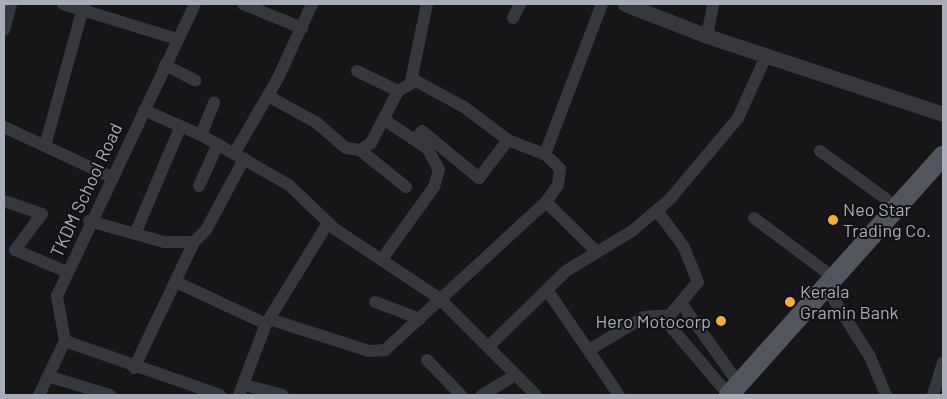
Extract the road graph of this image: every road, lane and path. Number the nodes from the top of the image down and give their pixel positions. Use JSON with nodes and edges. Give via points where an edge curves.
{"nodes":[{"id":1,"x":11,"y":4,"type":"edge"},
{"id":2,"x":62,"y":4,"type":"edge"},
{"id":3,"x":195,"y":4,"type":"edge"},
{"id":4,"x":243,"y":4,"type":"edge"},
{"id":5,"x":312,"y":4,"type":"edge"},
{"id":6,"x":426,"y":4,"type":"edge"},
{"id":7,"x":520,"y":4,"type":"edge"},
{"id":8,"x":602,"y":4,"type":"edge"},
{"id":9,"x":625,"y":4,"type":"edge"},
{"id":10,"x":713,"y":4,"type":"edge"},
{"id":11,"x":83,"y":7,"type":"edge"},
{"id":12,"x":513,"y":18,"type":"dead end"},
{"id":13,"x":302,"y":28,"type":"junction"},
{"id":14,"x":4,"y":30,"type":"edge"},
{"id":15,"x":707,"y":36,"type":"junction"},
{"id":16,"x":177,"y":39,"type":"junction"},
{"id":17,"x":767,"y":54,"type":"junction"},
{"id":18,"x":164,"y":65,"type":"junction"},
{"id":19,"x":357,"y":71,"type":"dead end"},
{"id":20,"x":195,"y":80,"type":"dead end"},
{"id":21,"x":411,"y":81,"type":"junction"},
{"id":22,"x":398,"y":91,"type":"junction"},
{"id":23,"x":268,"y":96,"type":"junction"},
{"id":24,"x":214,"y":102,"type":"dead end"},
{"id":25,"x":144,"y":110,"type":"junction"},
{"id":26,"x":943,"y":114,"type":"edge"},
{"id":27,"x":383,"y":119,"type":"junction"},
{"id":28,"x":4,"y":127,"type":"edge"},
{"id":29,"x":180,"y":128,"type":"junction"},
{"id":30,"x":201,"y":135,"type":"junction"},
{"id":31,"x":415,"y":140,"type":"junction"},
{"id":32,"x":508,"y":140,"type":"junction"},
{"id":33,"x":218,"y":144,"type":"junction"},
{"id":34,"x":45,"y":146,"type":"junction"},
{"id":35,"x":360,"y":150,"type":"junction"},
{"id":36,"x":820,"y":151,"type":"dead end"},
{"id":37,"x":545,"y":154,"type":"junction"},
{"id":38,"x":943,"y":156,"type":"edge"},
{"id":39,"x":239,"y":157,"type":"junction"},
{"id":40,"x":111,"y":177,"type":"junction"},
{"id":41,"x":199,"y":186,"type":"dead end"},
{"id":42,"x":406,"y":187,"type":"dead end"},
{"id":43,"x":4,"y":201,"type":"edge"},
{"id":44,"x":546,"y":202,"type":"junction"},
{"id":45,"x":897,"y":207,"type":"junction"},
{"id":46,"x":658,"y":212,"type":"junction"},
{"id":47,"x":754,"y":218,"type":"dead end"},
{"id":48,"x":89,"y":221,"type":"junction"},
{"id":49,"x":328,"y":223,"type":"junction"},
{"id":50,"x":134,"y":234,"type":"junction"},
{"id":51,"x":194,"y":242,"type":"junction"},
{"id":52,"x":597,"y":252,"type":"junction"},
{"id":53,"x":382,"y":260,"type":"junction"},
{"id":54,"x":67,"y":272,"type":"junction"},
{"id":55,"x":176,"y":282,"type":"junction"},
{"id":56,"x":829,"y":282,"type":"junction"},
{"id":57,"x":547,"y":290,"type":"junction"},
{"id":58,"x":440,"y":298,"type":"junction"},
{"id":59,"x":375,"y":302,"type":"dead end"},
{"id":60,"x":681,"y":303,"type":"junction"},
{"id":61,"x":664,"y":318,"type":"junction"},
{"id":62,"x":420,"y":319,"type":"junction"},
{"id":63,"x":268,"y":322,"type":"junction"},
{"id":64,"x":65,"y":341,"type":"junction"},
{"id":65,"x":490,"y":346,"type":"junction"},
{"id":66,"x":589,"y":350,"type":"junction"},
{"id":67,"x":427,"y":360,"type":"dead end"},
{"id":68,"x":943,"y":363,"type":"edge"},
{"id":69,"x":134,"y":368,"type":"junction"},
{"id":70,"x":515,"y":375,"type":"junction"},
{"id":71,"x":51,"y":376,"type":"junction"},
{"id":72,"x":242,"y":390,"type":"edge"},
{"id":73,"x":733,"y":391,"type":"edge"},
{"id":74,"x":39,"y":395,"type":"edge"},
{"id":75,"x":110,"y":395,"type":"edge"},
{"id":76,"x":220,"y":395,"type":"edge"},
{"id":77,"x":284,"y":395,"type":"edge"},
{"id":78,"x":461,"y":395,"type":"edge"},
{"id":79,"x":482,"y":395,"type":"edge"},
{"id":80,"x":536,"y":395,"type":"edge"},
{"id":81,"x":619,"y":395,"type":"edge"},
{"id":82,"x":886,"y":395,"type":"edge"},
{"id":83,"x":933,"y":395,"type":"edge"}],
"edges":[{"from":1,"to":14,"type":"street"},
{"from":2,"to":11,"type":"street"},
{"from":3,"to":16,"type":"street","name":"TKDM School Road"},
{"from":4,"to":13,"type":"street"},
{"from":5,"to":13,"type":"street"},
{"from":6,"to":21,"type":"street"},
{"from":7,"to":12,"type":"street"},
{"from":8,"to":37,"type":"street"},
{"from":9,"to":15,"type":"street"},
{"from":10,"to":15,"type":"street"},
{"from":11,"to":16,"type":"street"},
{"from":11,"to":34,"type":"street"},
{"from":13,"to":23,"type":"street"},
{"from":15,"to":17,"type":"street"},
{"from":16,"to":18,"type":"street","name":"TKDM School Road"},
{"from":17,"to":26,"type":"street"},
{"from":17,"to":46,"type":"street","via":[[738,118]]},
{"from":18,"to":20,"type":"street"},
{"from":18,"to":25,"type":"street","name":"TKDM School Road"},
{"from":19,"to":22,"type":"street"},
{"from":21,"to":22,"type":"street"},
{"from":21,"to":32,"type":"street","via":[[464,107]]},
{"from":22,"to":27,"type":"street"},
{"from":23,"to":35,"type":"street","via":[[317,123],[346,148]]},
{"from":23,"to":39,"type":"street"},
{"from":24,"to":30,"type":"street"},
{"from":25,"to":29,"type":"street"},
{"from":25,"to":40,"type":"street","name":"TKDM School Road"},
{"from":27,"to":31,"type":"street"},
{"from":27,"to":35,"type":"street","via":[[371,143]]},
{"from":28,"to":34,"type":"street"},
{"from":29,"to":30,"type":"street"},
{"from":29,"to":50,"type":"street"},
{"from":30,"to":33,"type":"street"},
{"from":31,"to":32,"type":"street","via":[[422,131],[479,178]]},
{"from":31,"to":53,"type":"street","via":[[434,159],[438,177]]},
{"from":32,"to":37,"type":"street"},
{"from":33,"to":39,"type":"street"},
{"from":33,"to":41,"type":"street"},
{"from":34,"to":40,"type":"street"},
{"from":35,"to":42,"type":"street"},
{"from":36,"to":45,"type":"street"},
{"from":37,"to":44,"type":"street","via":[[560,169],[558,185]]},
{"from":38,"to":45,"type":"main road"},
{"from":39,"to":49,"type":"street","via":[[289,185]]},
{"from":39,"to":51,"type":"street","via":[[206,230]]},
{"from":40,"to":48,"type":"street","name":"TKDM School Road"},
{"from":43,"to":54,"type":"street","via":[[42,214],[15,250]]},
{"from":44,"to":52,"type":"street"},
{"from":44,"to":58,"type":"street"},
{"from":45,"to":56,"type":"main road"},
{"from":46,"to":52,"type":"street"},
{"from":46,"to":60,"type":"street","via":[[698,275],[693,292]]},
{"from":47,"to":56,"type":"street"},
{"from":48,"to":50,"type":"street"},
{"from":48,"to":54,"type":"street","name":"TKDM School Road"},
{"from":49,"to":53,"type":"street"},
{"from":49,"to":63,"type":"street"},
{"from":50,"to":51,"type":"street","via":[[178,244]]},
{"from":51,"to":55,"type":"street"},
{"from":52,"to":57,"type":"street"},
{"from":53,"to":58,"type":"street"},
{"from":54,"to":64,"type":"street","name":"TKDM School Road","via":[[57,296]]},
{"from":55,"to":63,"type":"street"},
{"from":55,"to":69,"type":"street"},
{"from":56,"to":73,"type":"main road"},
{"from":56,"to":82,"type":"street","via":[[870,357]]},
{"from":57,"to":65,"type":"street"},
{"from":57,"to":66,"type":"street"},
{"from":58,"to":62,"type":"street"},
{"from":58,"to":65,"type":"street"},
{"from":59,"to":62,"type":"street"},
{"from":60,"to":61,"type":"street"},
{"from":60,"to":73,"type":"street"},
{"from":61,"to":66,"type":"street","via":[[644,317]]},
{"from":61,"to":73,"type":"street"},
{"from":62,"to":63,"type":"street","via":[[392,346],[378,352]]},
{"from":63,"to":72,"type":"street"},
{"from":64,"to":69,"type":"street"},
{"from":64,"to":71,"type":"street"},
{"from":65,"to":70,"type":"street"},
{"from":66,"to":81,"type":"street"},
{"from":67,"to":78,"type":"street"},
{"from":68,"to":83,"type":"street"},
{"from":69,"to":76,"type":"street"},
{"from":70,"to":79,"type":"street"},
{"from":70,"to":80,"type":"street"},
{"from":71,"to":74,"type":"street"},
{"from":71,"to":75,"type":"street"},
{"from":72,"to":77,"type":"street"}]}
